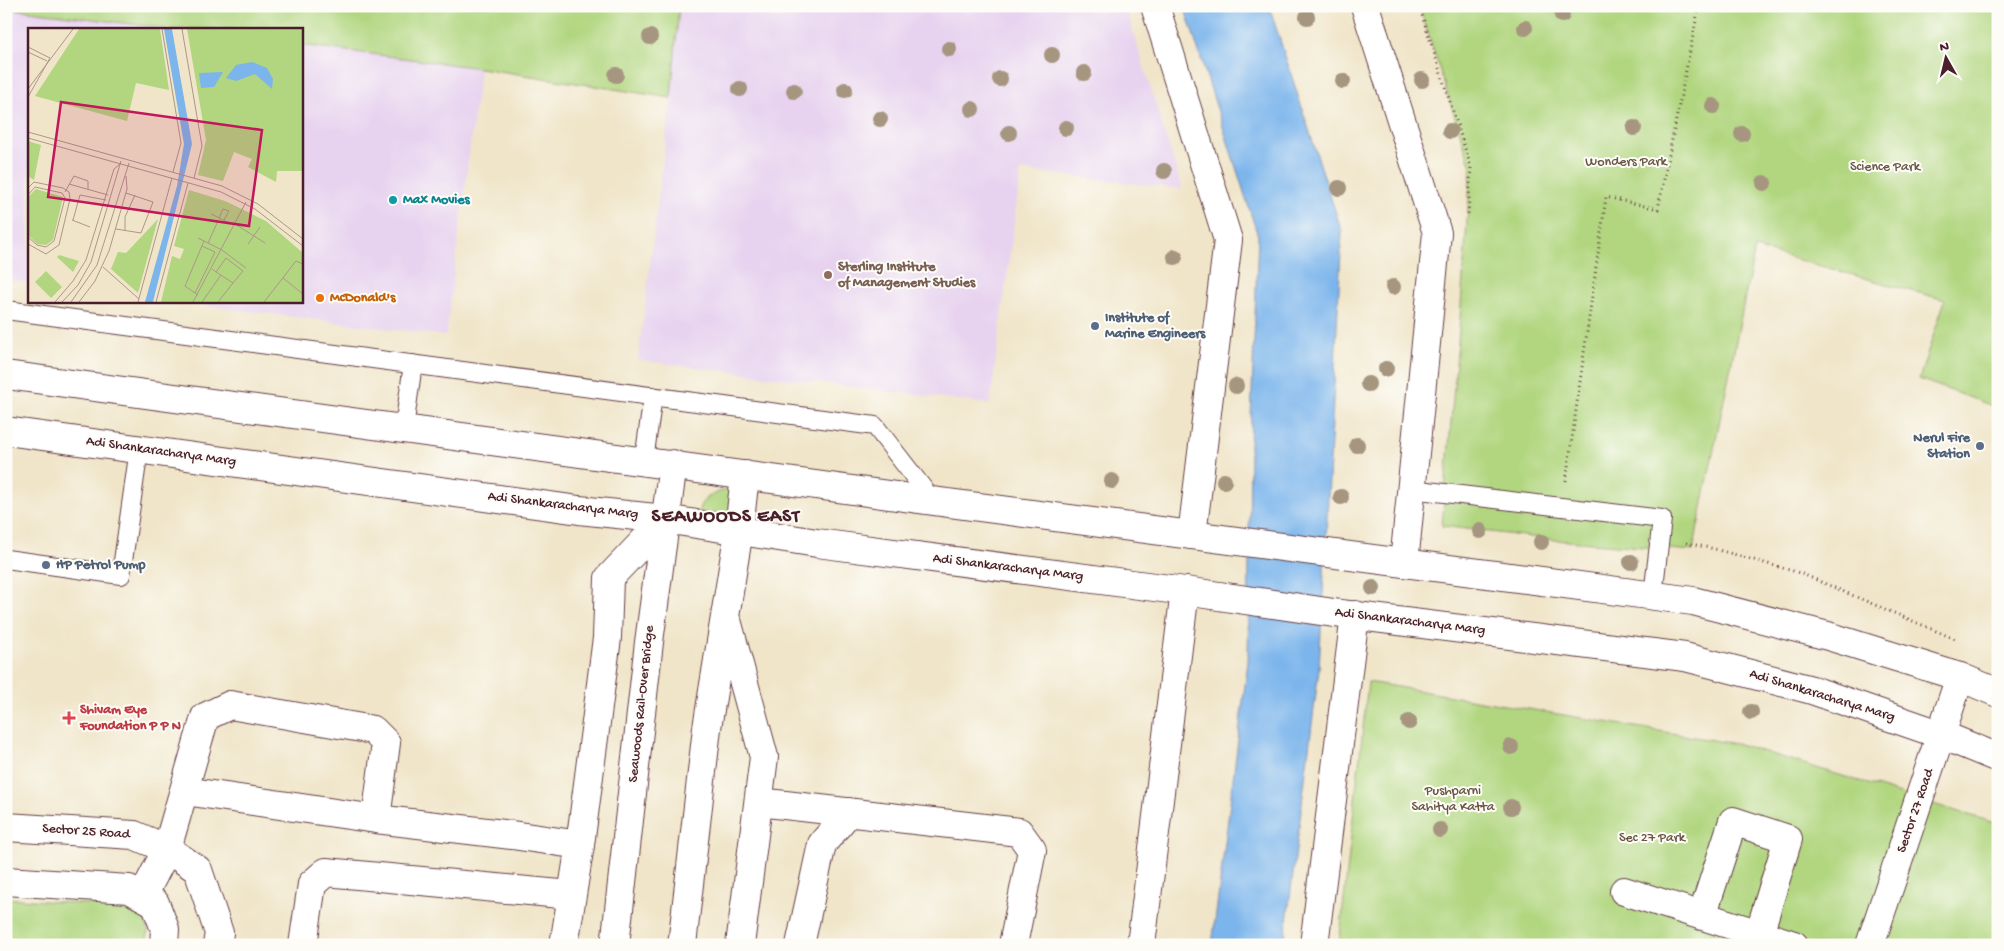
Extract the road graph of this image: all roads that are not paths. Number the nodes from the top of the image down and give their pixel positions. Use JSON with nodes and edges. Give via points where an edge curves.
{"nodes":[{"id":1,"x":1155,"y":6,"type":"edge"},
{"id":2,"x":1365,"y":6,"type":"edge"},
{"id":3,"x":6,"y":310,"type":"edge"},
{"id":4,"x":413,"y":364,"type":"junction"},
{"id":5,"x":6,"y":375,"type":"edge"},
{"id":6,"x":653,"y":396,"type":"junction"},
{"id":7,"x":404,"y":428,"type":"junction"},
{"id":8,"x":6,"y":431,"type":"edge"},
{"id":9,"x":139,"y":449,"type":"junction"},
{"id":10,"x":644,"y":460,"type":"junction"},
{"id":11,"x":673,"y":464,"type":"junction"},
{"id":12,"x":745,"y":475,"type":"junction"},
{"id":13,"x":1411,"y":489,"type":"junction"},
{"id":14,"x":933,"y":501,"type":"junction"},
{"id":15,"x":665,"y":519,"type":"junction"},
{"id":16,"x":739,"y":530,"type":"junction"},
{"id":17,"x":1205,"y":537,"type":"junction"},
{"id":18,"x":6,"y":559,"type":"edge"},
{"id":19,"x":1404,"y":563,"type":"junction"},
{"id":20,"x":1185,"y":591,"type":"junction"},
{"id":21,"x":1653,"y":595,"type":"junction"},
{"id":22,"x":1344,"y":614,"type":"junction"},
{"id":23,"x":726,"y":617,"type":"junction"},
{"id":24,"x":1960,"y":677,"type":"junction"},
{"id":25,"x":1998,"y":693,"type":"edge"},
{"id":26,"x":1942,"y":735,"type":"junction"},
{"id":27,"x":1998,"y":758,"type":"edge"},
{"id":28,"x":185,"y":791,"type":"junction"},
{"id":29,"x":759,"y":802,"type":"junction"},
{"id":30,"x":849,"y":812,"type":"junction"},
{"id":31,"x":376,"y":819,"type":"junction"},
{"id":32,"x":6,"y":827,"type":"edge"},
{"id":33,"x":580,"y":845,"type":"junction"},
{"id":34,"x":167,"y":849,"type":"junction"},
{"id":35,"x":6,"y":881,"type":"edge"},
{"id":36,"x":1624,"y":891,"type":"dead end"},
{"id":37,"x":571,"y":894,"type":"junction"},
{"id":38,"x":143,"y":896,"type":"junction"},
{"id":39,"x":1702,"y":916,"type":"junction"},
{"id":40,"x":1759,"y":934,"type":"junction"},
{"id":41,"x":164,"y":945,"type":"edge"},
{"id":42,"x":218,"y":945,"type":"edge"},
{"id":43,"x":303,"y":945,"type":"edge"},
{"id":44,"x":564,"y":945,"type":"edge"},
{"id":45,"x":615,"y":945,"type":"edge"},
{"id":46,"x":682,"y":945,"type":"edge"},
{"id":47,"x":740,"y":945,"type":"edge"},
{"id":48,"x":800,"y":945,"type":"edge"},
{"id":49,"x":1013,"y":945,"type":"edge"},
{"id":50,"x":1140,"y":945,"type":"edge"},
{"id":51,"x":1314,"y":945,"type":"edge"},
{"id":52,"x":1794,"y":945,"type":"edge"},
{"id":53,"x":1870,"y":945,"type":"edge"}],
"edges":[{"from":1,"to":17,"type":"main road","via":[[1228,240]]},
{"from":2,"to":13,"type":"main road","via":[[1437,233]]},
{"from":3,"to":4,"type":"lane"},
{"from":4,"to":6,"type":"lane"},
{"from":4,"to":7,"type":"lane"},
{"from":5,"to":7,"type":"main road"},
{"from":6,"to":10,"type":"lane"},
{"from":6,"to":14,"type":"lane","via":[[875,426]]},
{"from":7,"to":10,"type":"main road"},
{"from":8,"to":9,"type":"main road","name":"Adi Shankaracharya Marg"},
{"from":9,"to":15,"type":"main road","name":"Adi Shankaracharya Marg"},
{"from":9,"to":18,"type":"lane","via":[[121,575]]},
{"from":10,"to":11,"type":"main road"},
{"from":11,"to":12,"type":"main road"},
{"from":11,"to":15,"type":"main road","name":"Seawoods Rail-Over Bridge"},
{"from":12,"to":14,"type":"main road"},
{"from":12,"to":16,"type":"main road"},
{"from":13,"to":19,"type":"main road"},
{"from":13,"to":21,"type":"lane","via":[[1662,519]]},
{"from":14,"to":17,"type":"main road"},
{"from":15,"to":16,"type":"main road","name":"Adi Shankaracharya Marg"},
{"from":15,"to":33,"type":"main road","via":[[609,578],[608,638]]},
{"from":15,"to":45,"type":"main road","name":"Seawoods Rail-Over Bridge"},
{"from":16,"to":20,"type":"main road","name":"Adi Shankaracharya Marg"},
{"from":16,"to":23,"type":"main road"},
{"from":17,"to":19,"type":"main road"},
{"from":19,"to":21,"type":"main road"},
{"from":20,"to":22,"type":"main road","name":"Adi Shankaracharya Marg"},
{"from":20,"to":50,"type":"main road"},
{"from":21,"to":24,"type":"main road","via":[[1693,601],[1828,636]]},
{"from":22,"to":26,"type":"main road","name":"Adi Shankaracharya Marg","via":[[1685,657],[1812,690]]},
{"from":22,"to":51,"type":"main road"},
{"from":23,"to":29,"type":"main road","via":[[764,757]]},
{"from":23,"to":46,"type":"main road","via":[[707,728]]},
{"from":24,"to":25,"type":"main road"},
{"from":24,"to":26,"type":"main road","name":"Sector 27 Road"},
{"from":26,"to":27,"type":"main road","name":"Adi Shankaracharya Marg"},
{"from":26,"to":53,"type":"main road","name":"Sector 27 Road"},
{"from":28,"to":31,"type":"main road"},
{"from":28,"to":31,"type":"main road","via":[[205,717],[230,705],[373,730],[386,743]]},
{"from":28,"to":34,"type":"main road"},
{"from":29,"to":30,"type":"main road"},
{"from":29,"to":47,"type":"main road"},
{"from":30,"to":48,"type":"main road","via":[[822,844]]},
{"from":30,"to":49,"type":"main road","via":[[1019,832],[1032,850]]},
{"from":31,"to":33,"type":"main road"},
{"from":32,"to":34,"type":"main road","name":"Sector 25 Road","via":[[134,835]]},
{"from":33,"to":37,"type":"main road"},
{"from":34,"to":38,"type":"main road"},
{"from":34,"to":42,"type":"main road","name":"Sector 25 Road","via":[[198,870],[218,933]]},
{"from":35,"to":38,"type":"main road","via":[[129,889]]},
{"from":36,"to":39,"type":"main road"},
{"from":37,"to":43,"type":"main road","via":[[326,872],[312,884]]},
{"from":37,"to":44,"type":"main road"},
{"from":38,"to":41,"type":"main road","via":[[155,902],[165,929]]},
{"from":39,"to":40,"type":"main road"},
{"from":39,"to":40,"type":"main road","via":[[1733,821],[1788,839]]},
{"from":40,"to":52,"type":"main road"}]}
